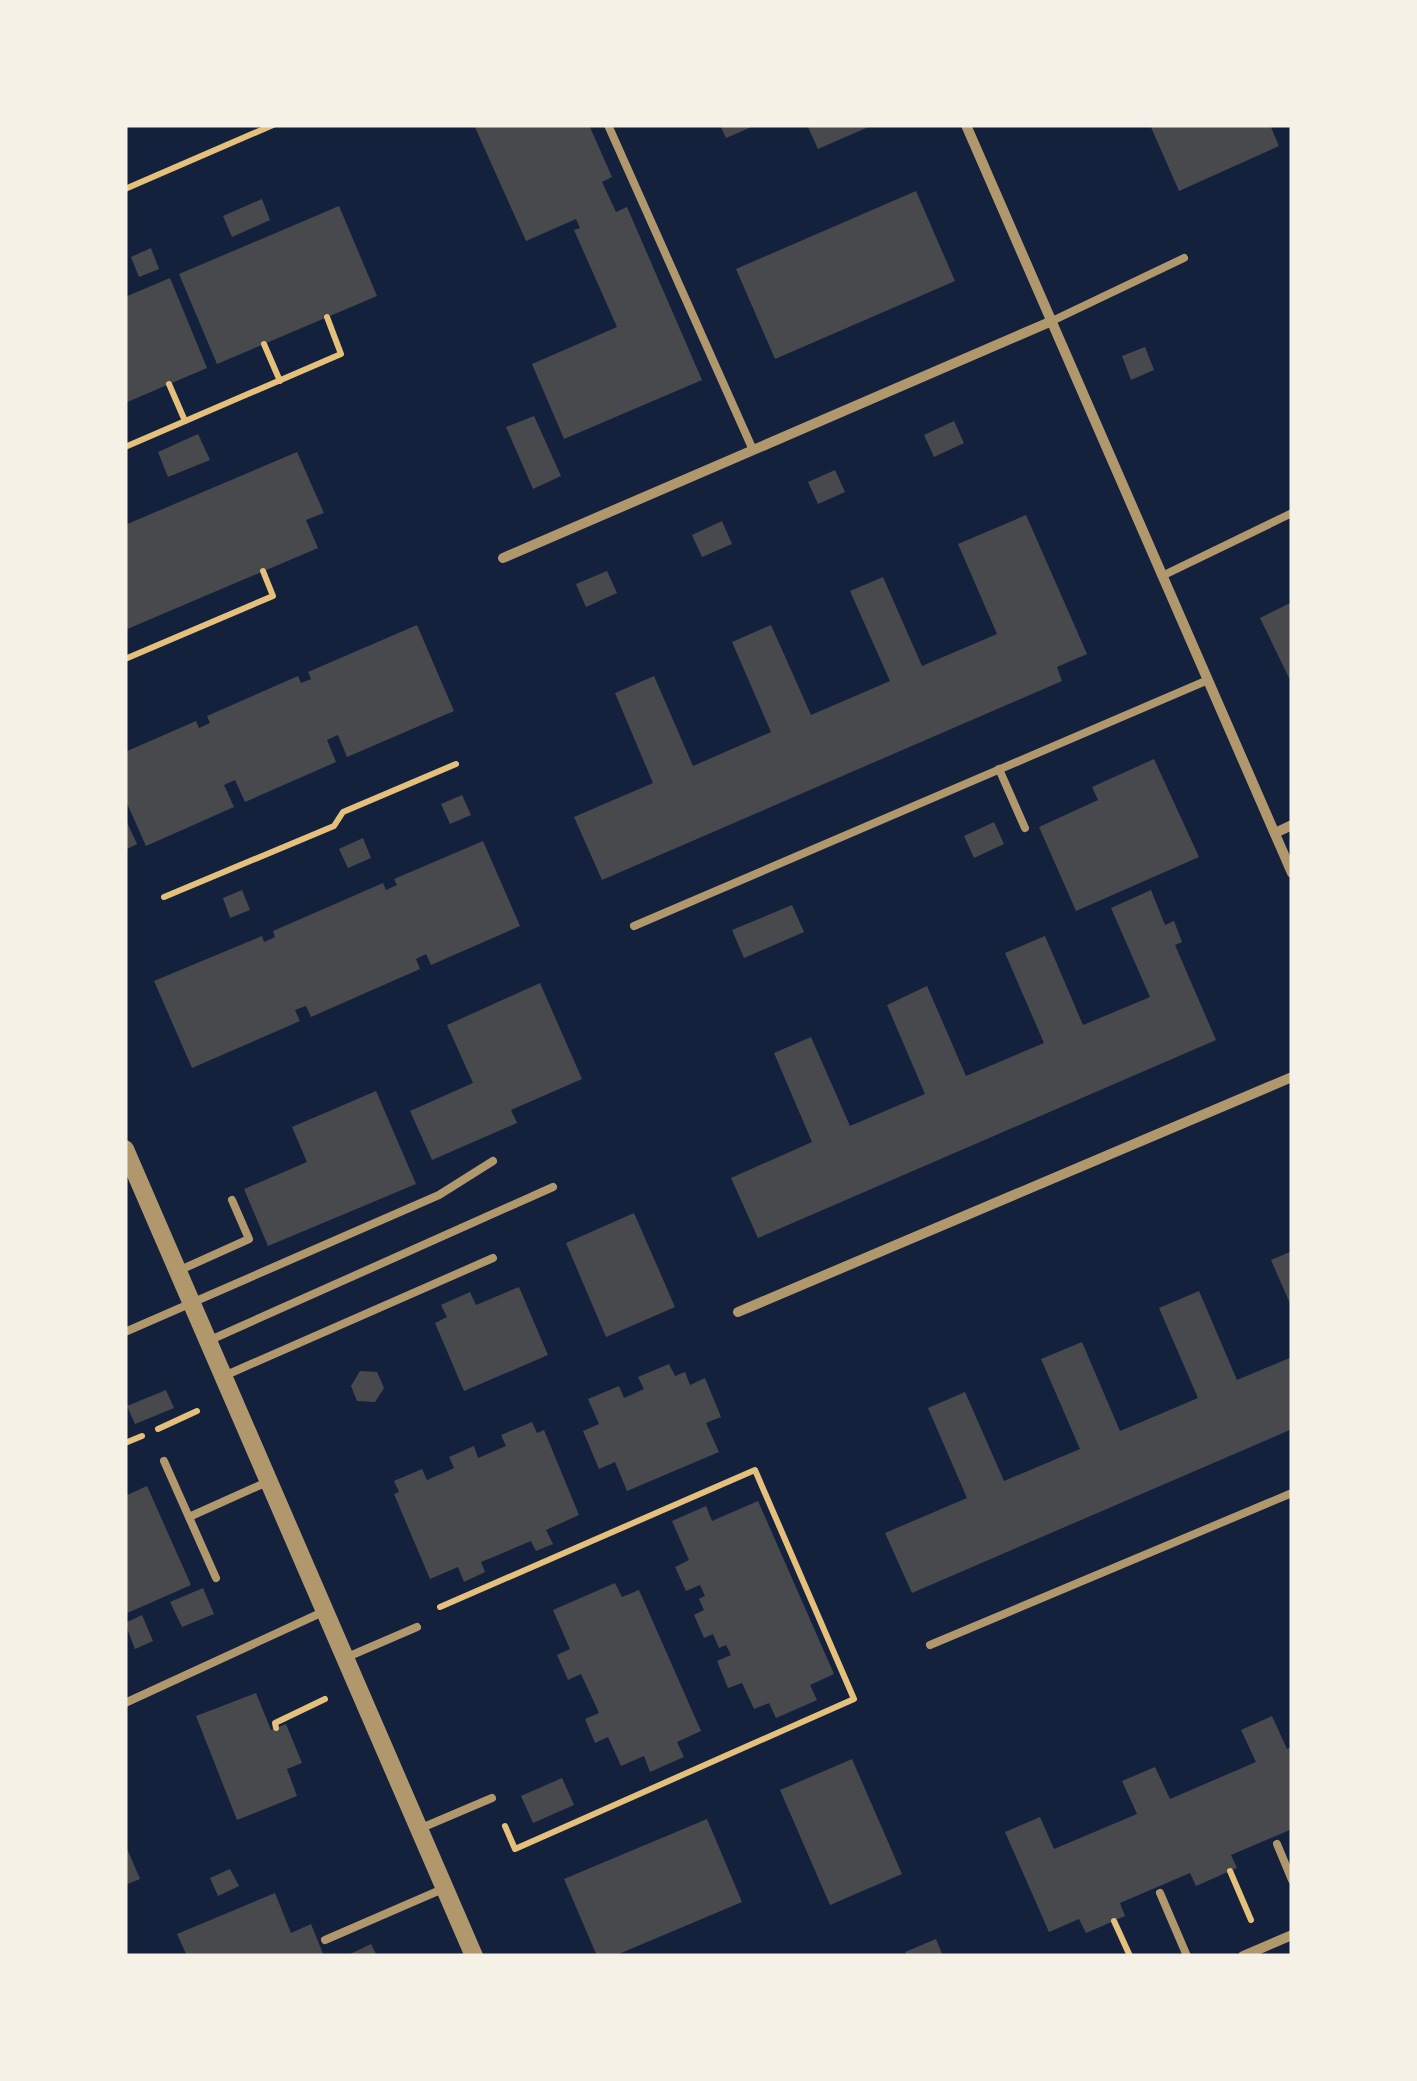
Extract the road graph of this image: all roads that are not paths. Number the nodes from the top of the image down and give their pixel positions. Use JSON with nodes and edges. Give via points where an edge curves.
{"nodes":[{"id":1,"x":608,"y":125,"type":"edge"},
{"id":2,"x":966,"y":125,"type":"edge"},
{"id":3,"x":1184,"y":258,"type":"dead end"},
{"id":4,"x":1052,"y":321,"type":"junction"},
{"id":5,"x":753,"y":450,"type":"junction"},
{"id":6,"x":1292,"y":513,"type":"edge"},
{"id":7,"x":502,"y":558,"type":"dead end"},
{"id":8,"x":1162,"y":576,"type":"junction"},
{"id":9,"x":1208,"y":680,"type":"junction"},
{"id":10,"x":999,"y":769,"type":"junction"},
{"id":11,"x":1292,"y":825,"type":"edge"},
{"id":12,"x":1025,"y":828,"type":"dead end"},
{"id":13,"x":1274,"y":834,"type":"junction"},
{"id":14,"x":1292,"y":873,"type":"edge"},
{"id":15,"x":634,"y":926,"type":"dead end"},
{"id":16,"x":1292,"y":1078,"type":"edge"},
{"id":17,"x":125,"y":1148,"type":"edge"},
{"id":18,"x":493,"y":1161,"type":"dead end"},
{"id":19,"x":553,"y":1187,"type":"dead end"},
{"id":20,"x":232,"y":1200,"type":"dead end"},
{"id":21,"x":494,"y":1258,"type":"dead end"},
{"id":22,"x":178,"y":1271,"type":"junction"},
{"id":23,"x":192,"y":1303,"type":"junction"},
{"id":24,"x":738,"y":1312,"type":"dead end"},
{"id":25,"x":125,"y":1332,"type":"edge"},
{"id":26,"x":208,"y":1341,"type":"junction"},
{"id":27,"x":224,"y":1376,"type":"junction"},
{"id":28,"x":164,"y":1461,"type":"dead end"},
{"id":29,"x":268,"y":1482,"type":"junction"},
{"id":30,"x":1292,"y":1493,"type":"edge"},
{"id":31,"x":189,"y":1517,"type":"junction"},
{"id":32,"x":216,"y":1578,"type":"dead end"},
{"id":33,"x":326,"y":1611,"type":"junction"},
{"id":34,"x":416,"y":1627,"type":"road end"},
{"id":35,"x":930,"y":1645,"type":"dead end"},
{"id":36,"x":345,"y":1658,"type":"junction"},
{"id":37,"x":125,"y":1703,"type":"edge"},
{"id":38,"x":492,"y":1798,"type":"road end"},
{"id":39,"x":419,"y":1829,"type":"junction"},
{"id":40,"x":1277,"y":1844,"type":"dead end"},
{"id":41,"x":1292,"y":1880,"type":"edge"},
{"id":42,"x":445,"y":1888,"type":"junction"},
{"id":43,"x":1160,"y":1893,"type":"dead end"},
{"id":44,"x":1292,"y":1935,"type":"edge"},
{"id":45,"x":325,"y":1940,"type":"dead end"},
{"id":46,"x":474,"y":1956,"type":"edge"},
{"id":47,"x":1187,"y":1956,"type":"edge"},
{"id":48,"x":1244,"y":1956,"type":"edge"}],
"edges":[{"from":1,"to":5,"type":"lane"},
{"from":2,"to":4,"type":"street"},
{"from":3,"to":4,"type":"lane"},
{"from":4,"to":5,"type":"street"},
{"from":4,"to":8,"type":"street"},
{"from":5,"to":7,"type":"street"},
{"from":6,"to":8,"type":"lane"},
{"from":8,"to":9,"type":"street"},
{"from":9,"to":10,"type":"lane"},
{"from":9,"to":13,"type":"street"},
{"from":10,"to":12,"type":"lane"},
{"from":10,"to":15,"type":"lane"},
{"from":11,"to":13,"type":"street"},
{"from":13,"to":14,"type":"street"},
{"from":16,"to":24,"type":"street"},
{"from":17,"to":22,"type":"street"},
{"from":18,"to":23,"type":"lane","via":[[439,1195]]},
{"from":19,"to":26,"type":"lane"},
{"from":20,"to":22,"type":"lane","via":[[249,1239]]},
{"from":21,"to":27,"type":"lane"},
{"from":22,"to":23,"type":"street"},
{"from":23,"to":25,"type":"lane"},
{"from":23,"to":26,"type":"street"},
{"from":26,"to":27,"type":"street"},
{"from":27,"to":29,"type":"street"},
{"from":28,"to":31,"type":"lane"},
{"from":29,"to":31,"type":"lane"},
{"from":29,"to":33,"type":"street"},
{"from":30,"to":35,"type":"lane"},
{"from":31,"to":32,"type":"lane"},
{"from":33,"to":36,"type":"street"},
{"from":33,"to":37,"type":"lane"},
{"from":34,"to":36,"type":"lane"},
{"from":36,"to":39,"type":"street"},
{"from":38,"to":39,"type":"lane"},
{"from":39,"to":42,"type":"street"},
{"from":40,"to":41,"type":"lane"},
{"from":42,"to":45,"type":"lane"},
{"from":42,"to":46,"type":"street"},
{"from":43,"to":47,"type":"lane"},
{"from":44,"to":48,"type":"street"}]}
